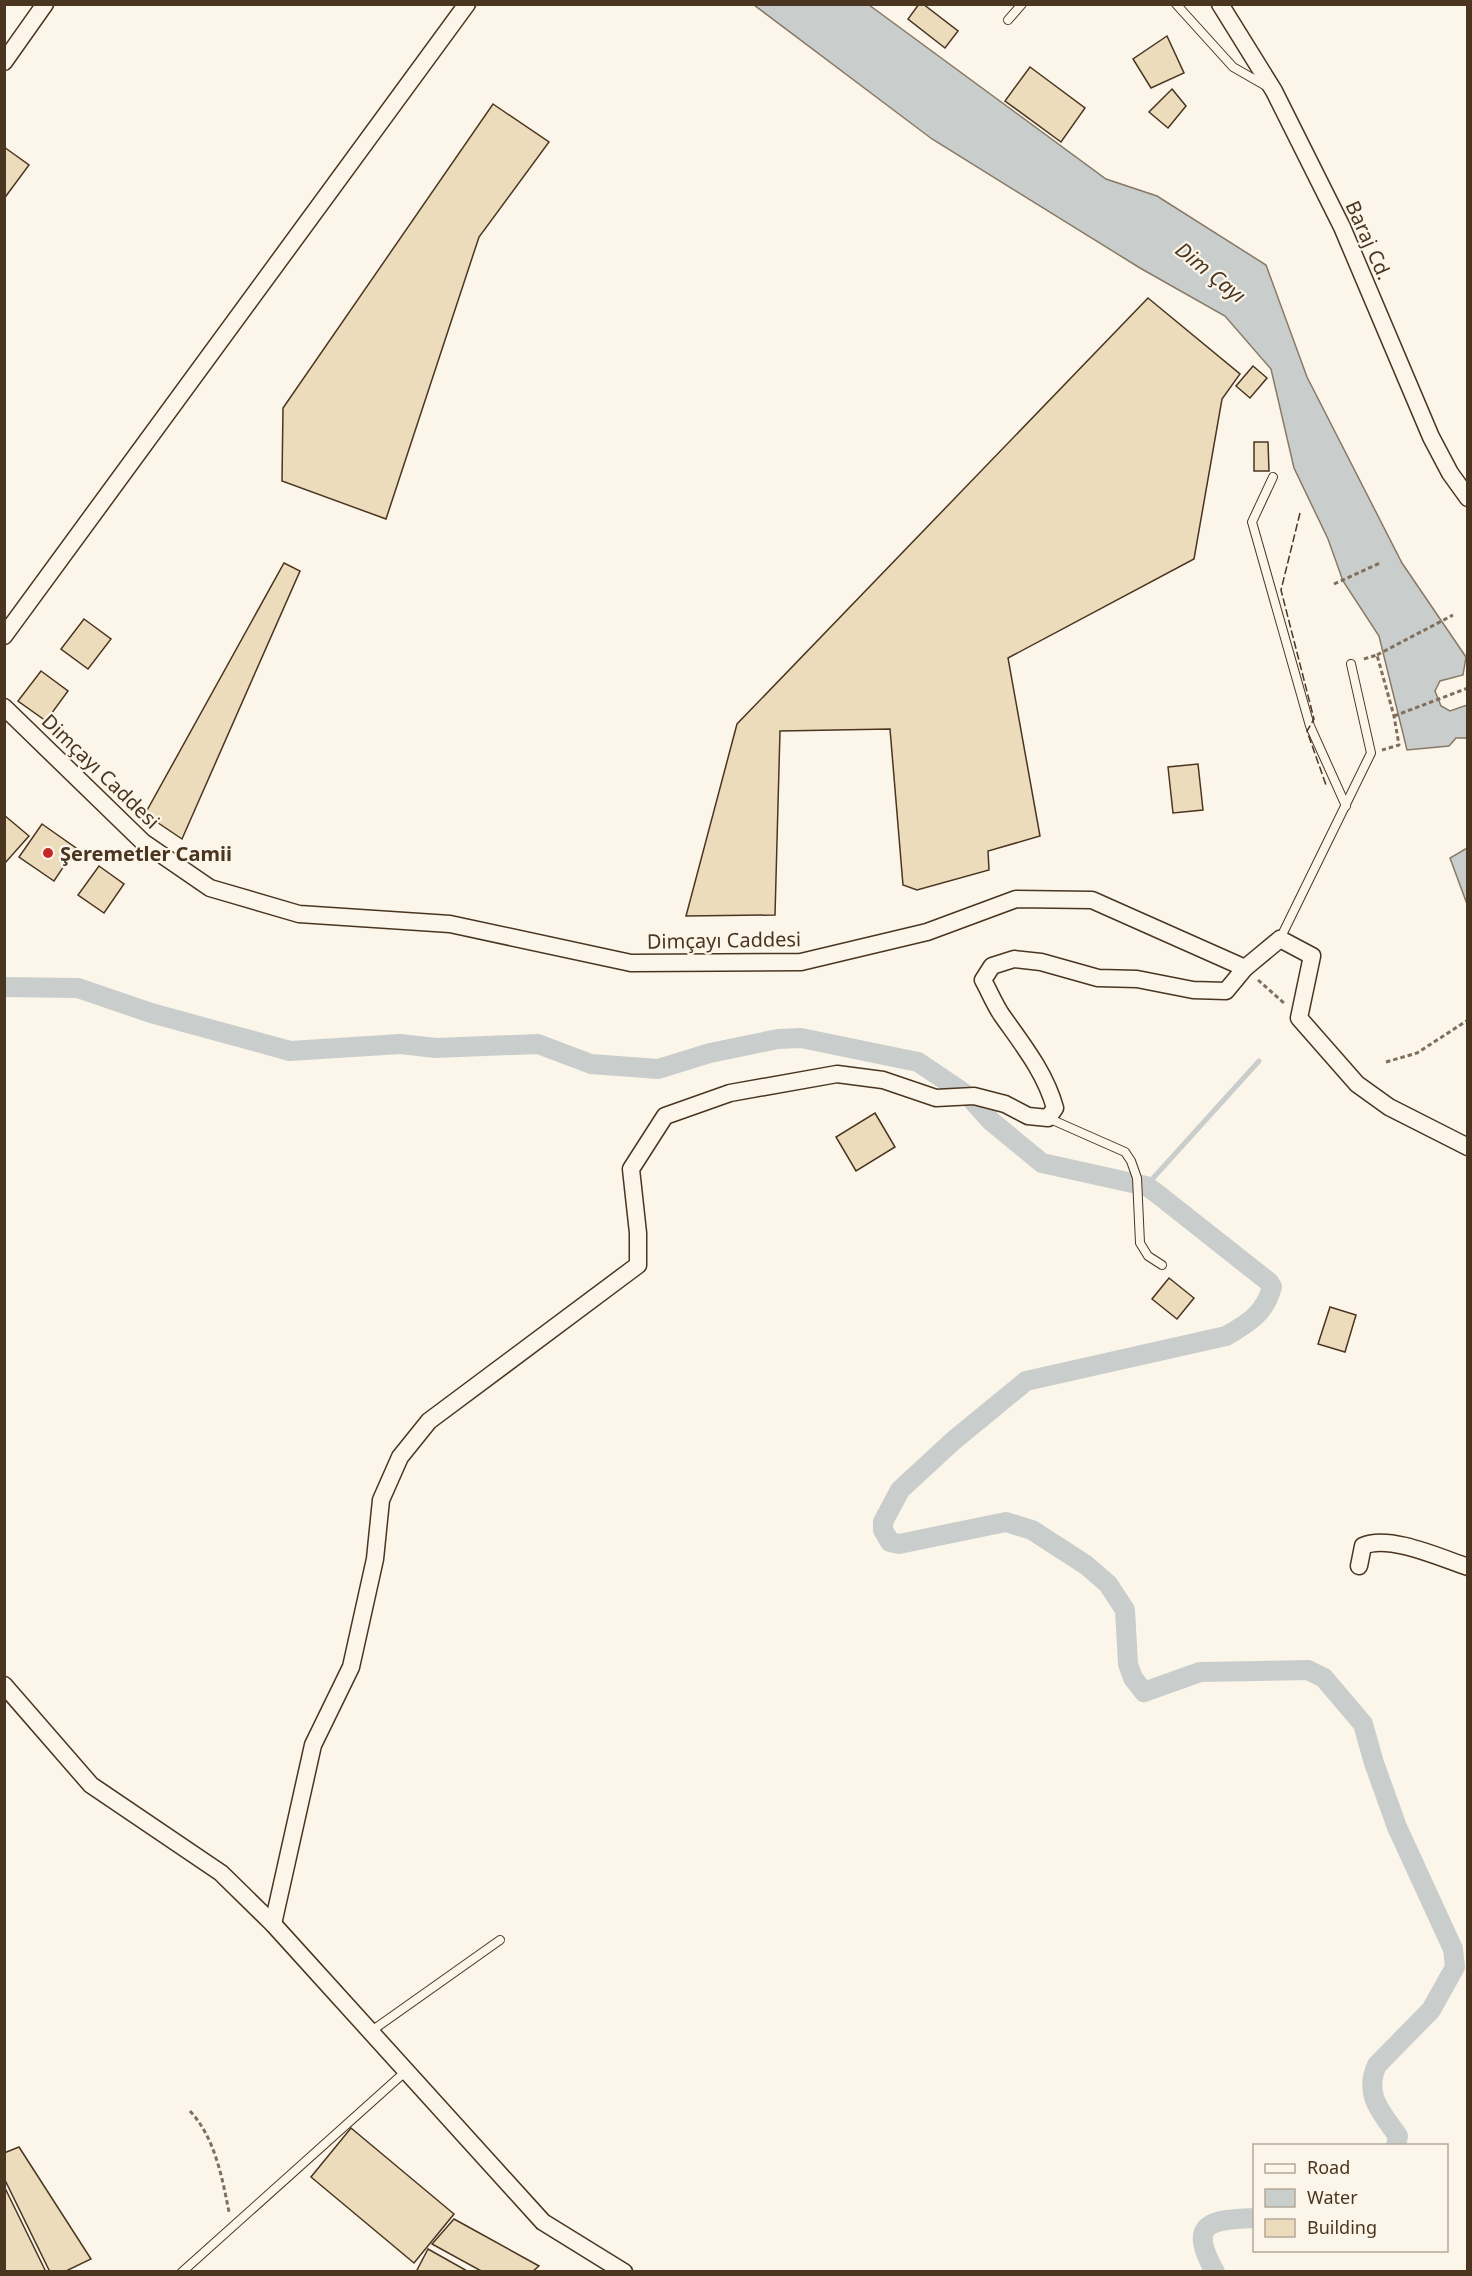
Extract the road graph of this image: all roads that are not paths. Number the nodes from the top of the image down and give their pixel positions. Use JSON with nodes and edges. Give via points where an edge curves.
{"nodes":[{"id":1,"x":45,"y":4,"type":"edge"},
{"id":2,"x":467,"y":4,"type":"edge"},
{"id":3,"x":1022,"y":4,"type":"edge"},
{"id":4,"x":1176,"y":4,"type":"edge"},
{"id":5,"x":1220,"y":4,"type":"edge"},
{"id":6,"x":1008,"y":20,"type":"dead end"},
{"id":7,"x":4,"y":62,"type":"edge"},
{"id":8,"x":1274,"y":91,"type":"junction"},
{"id":9,"x":1273,"y":477,"type":"dead end"},
{"id":10,"x":1467,"y":498,"type":"edge"},
{"id":11,"x":4,"y":636,"type":"edge"},
{"id":12,"x":1351,"y":664,"type":"road end"},
{"id":13,"x":4,"y":707,"type":"edge"},
{"id":14,"x":1346,"y":806,"type":"junction"},
{"id":15,"x":1280,"y":939,"type":"junction"},
{"id":16,"x":1245,"y":968,"type":"junction"},
{"id":17,"x":1048,"y":1118,"type":"junction"},
{"id":18,"x":1467,"y":1147,"type":"edge"},
{"id":19,"x":1162,"y":1265,"type":"dead end"},
{"id":20,"x":1359,"y":1566,"type":"dead end"},
{"id":21,"x":1467,"y":1567,"type":"edge"},
{"id":22,"x":4,"y":1685,"type":"edge"},
{"id":23,"x":273,"y":1924,"type":"junction"},
{"id":24,"x":500,"y":1940,"type":"dead end"},
{"id":25,"x":370,"y":2032,"type":"junction"},
{"id":26,"x":405,"y":2072,"type":"junction"},
{"id":27,"x":182,"y":2271,"type":"edge"},
{"id":28,"x":624,"y":2271,"type":"edge"}],
"edges":[{"from":1,"to":7,"type":"street"},
{"from":2,"to":11,"type":"street"},
{"from":3,"to":6,"type":"lane"},
{"from":4,"to":8,"type":"lane","via":[[1233,67]]},
{"from":5,"to":8,"type":"street","name":"Baraj Cd."},
{"from":8,"to":10,"type":"street","name":"Baraj Cd.","via":[[1342,227],[1431,437]]},
{"from":9,"to":14,"type":"lane","via":[[1252,522],[1310,726]]},
{"from":12,"to":14,"type":"lane","via":[[1371,753]]},
{"from":13,"to":16,"type":"street","name":"Dimçayı Caddesi","via":[[143,842],[210,888],[299,914],[450,924],[631,963],[801,962],[927,932],[1016,898],[1092,900]]},
{"from":14,"to":15,"type":"lane"},
{"from":15,"to":16,"type":"street"},
{"from":15,"to":18,"type":"street","via":[[1312,956],[1299,1017],[1357,1084],[1389,1107]]},
{"from":16,"to":17,"type":"street","via":[[1227,991],[1204,991],[1137,979],[1098,978],[1032,961],[1014,959],[992,966],[983,980],[1050,1090],[1055,1108]]},
{"from":17,"to":19,"type":"lane","via":[[1125,1152],[1137,1178],[1140,1243],[1148,1256]]},
{"from":17,"to":23,"type":"street","via":[[1028,1116],[1005,1104],[968,1097],[936,1098],[883,1080],[837,1074],[730,1094],[665,1116],[631,1169],[638,1265],[429,1421],[400,1457],[381,1500],[375,1559],[351,1666],[313,1745]]},
{"from":20,"to":21,"type":"street","via":[[1363,1546],[1372,1542],[1400,1545]]},
{"from":22,"to":23,"type":"street","via":[[91,1785],[221,1873]]},
{"from":23,"to":25,"type":"street"},
{"from":24,"to":25,"type":"lane"},
{"from":25,"to":26,"type":"street"},
{"from":26,"to":27,"type":"lane"},
{"from":26,"to":28,"type":"street","via":[[543,2222]]}]}
